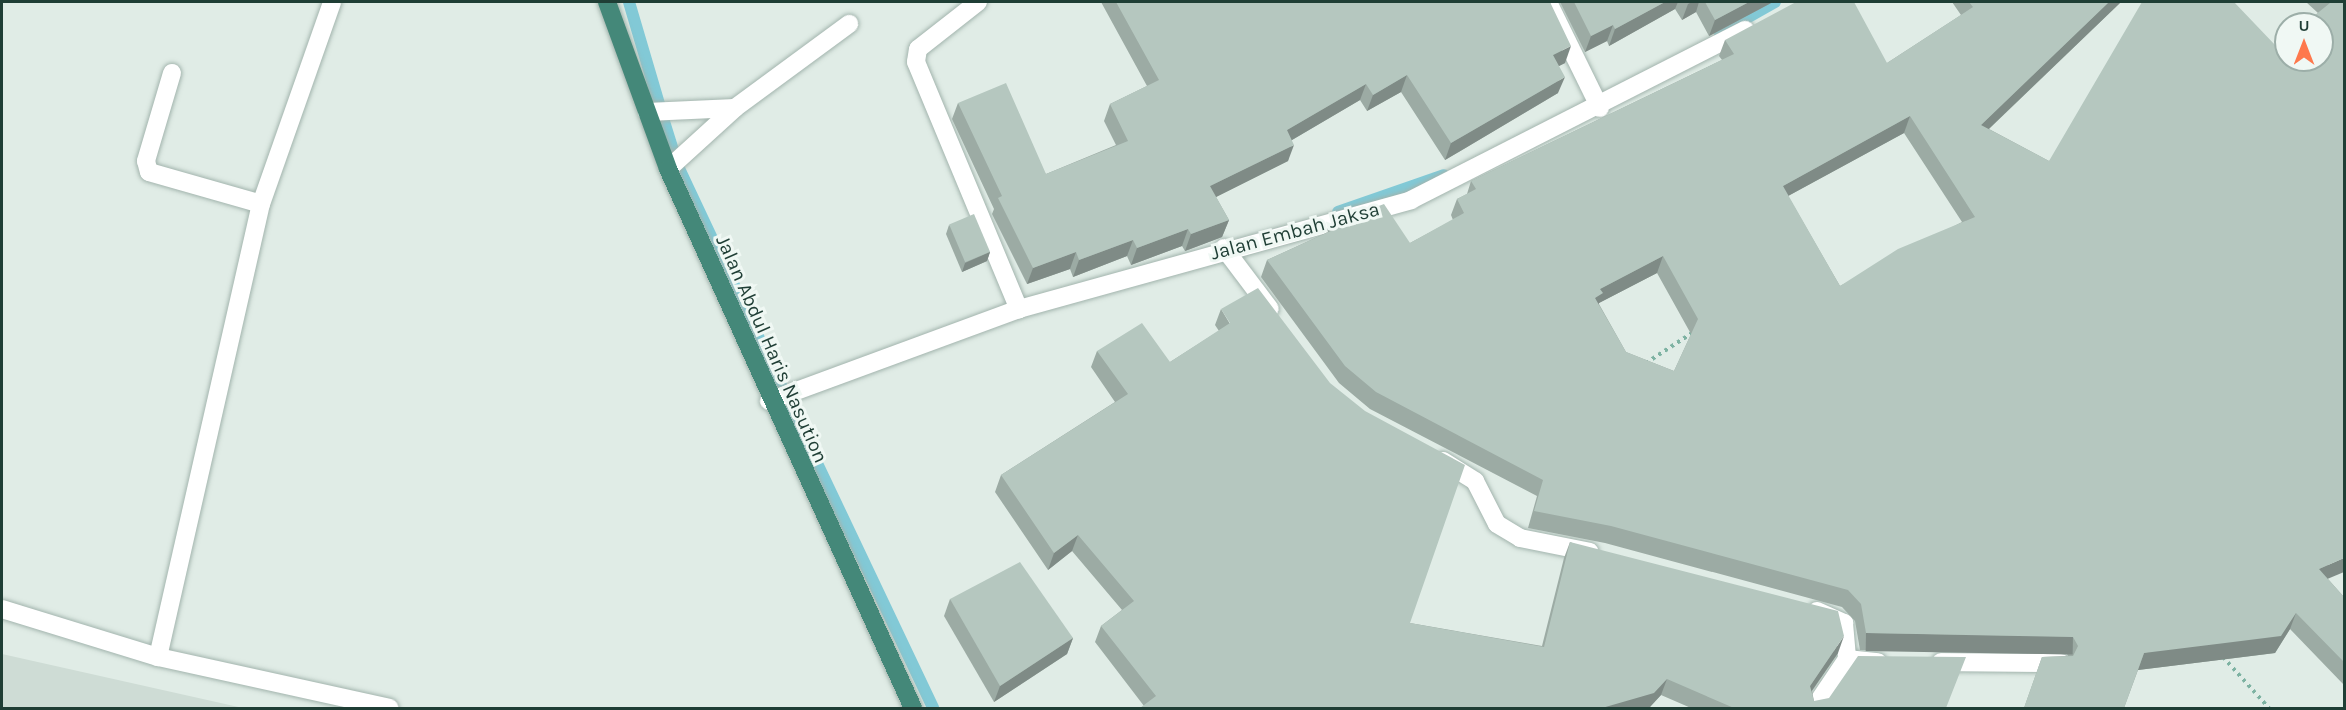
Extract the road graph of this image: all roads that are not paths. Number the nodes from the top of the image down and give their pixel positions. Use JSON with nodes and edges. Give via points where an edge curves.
{"nodes":[{"id":1,"x":332,"y":2,"type":"edge"},
{"id":2,"x":607,"y":2,"type":"edge"},
{"id":3,"x":978,"y":2,"type":"edge"},
{"id":4,"x":1548,"y":2,"type":"edge"},
{"id":5,"x":1758,"y":23,"type":"edge"},
{"id":6,"x":849,"y":24,"type":"dead end"},
{"id":7,"x":172,"y":73,"type":"dead end"},
{"id":8,"x":735,"y":108,"type":"junction"},
{"id":9,"x":1600,"y":108,"type":"junction"},
{"id":10,"x":647,"y":112,"type":"junction"},
{"id":11,"x":668,"y":169,"type":"junction"},
{"id":12,"x":261,"y":204,"type":"junction"},
{"id":13,"x":1224,"y":248,"type":"junction"},
{"id":14,"x":1019,"y":309,"type":"junction"},
{"id":15,"x":1281,"y":324,"type":"edge"},
{"id":16,"x":769,"y":401,"type":"junction"},
{"id":17,"x":1427,"y":455,"type":"edge"},
{"id":18,"x":1613,"y":557,"type":"edge"},
{"id":19,"x":1799,"y":606,"type":"edge"},
{"id":20,"x":2,"y":609,"type":"edge"},
{"id":21,"x":158,"y":657,"type":"junction"},
{"id":22,"x":1847,"y":658,"type":"junction"},
{"id":23,"x":1899,"y":662,"type":"edge"},
{"id":24,"x":1923,"y":662,"type":"edge"},
{"id":25,"x":2061,"y":663,"type":"edge"},
{"id":26,"x":389,"y":708,"type":"edge"},
{"id":27,"x":913,"y":708,"type":"edge"},
{"id":28,"x":1814,"y":708,"type":"edge"}],
"edges":[{"from":1,"to":12,"type":"street"},
{"from":2,"to":10,"type":"highway","name":"Jalan Abdul Haris Nasution"},
{"from":3,"to":14,"type":"street","via":[[918,49],[916,62]]},
{"from":4,"to":9,"type":"street"},
{"from":5,"to":9,"type":"street","name":"Jalan Embah Jaksa"},
{"from":6,"to":8,"type":"street"},
{"from":7,"to":12,"type":"street","via":[[146,161],[149,172]]},
{"from":8,"to":10,"type":"street"},
{"from":8,"to":11,"type":"street"},
{"from":9,"to":13,"type":"street","name":"Jalan Embah Jaksa","via":[[1411,200]]},
{"from":10,"to":11,"type":"highway","name":"Jalan Abdul Haris Nasution"},
{"from":11,"to":16,"type":"highway","name":"Jalan Abdul Haris Nasution"},
{"from":12,"to":21,"type":"street"},
{"from":13,"to":14,"type":"street","name":"Jalan Embah Jaksa","via":[[1129,281]]},
{"from":13,"to":15,"type":"street"},
{"from":14,"to":16,"type":"street","name":"Jalan Embah Jaksa"},
{"from":16,"to":27,"type":"highway","name":"Jalan Abdul Haris Nasution"},
{"from":17,"to":18,"type":"street","via":[[1467,473],[1497,524],[1520,538]]},
{"from":19,"to":22,"type":"street","via":[[1841,619]]},
{"from":20,"to":21,"type":"street"},
{"from":21,"to":26,"type":"street"},
{"from":22,"to":23,"type":"street"},
{"from":22,"to":28,"type":"street"},
{"from":24,"to":25,"type":"street"}]}
